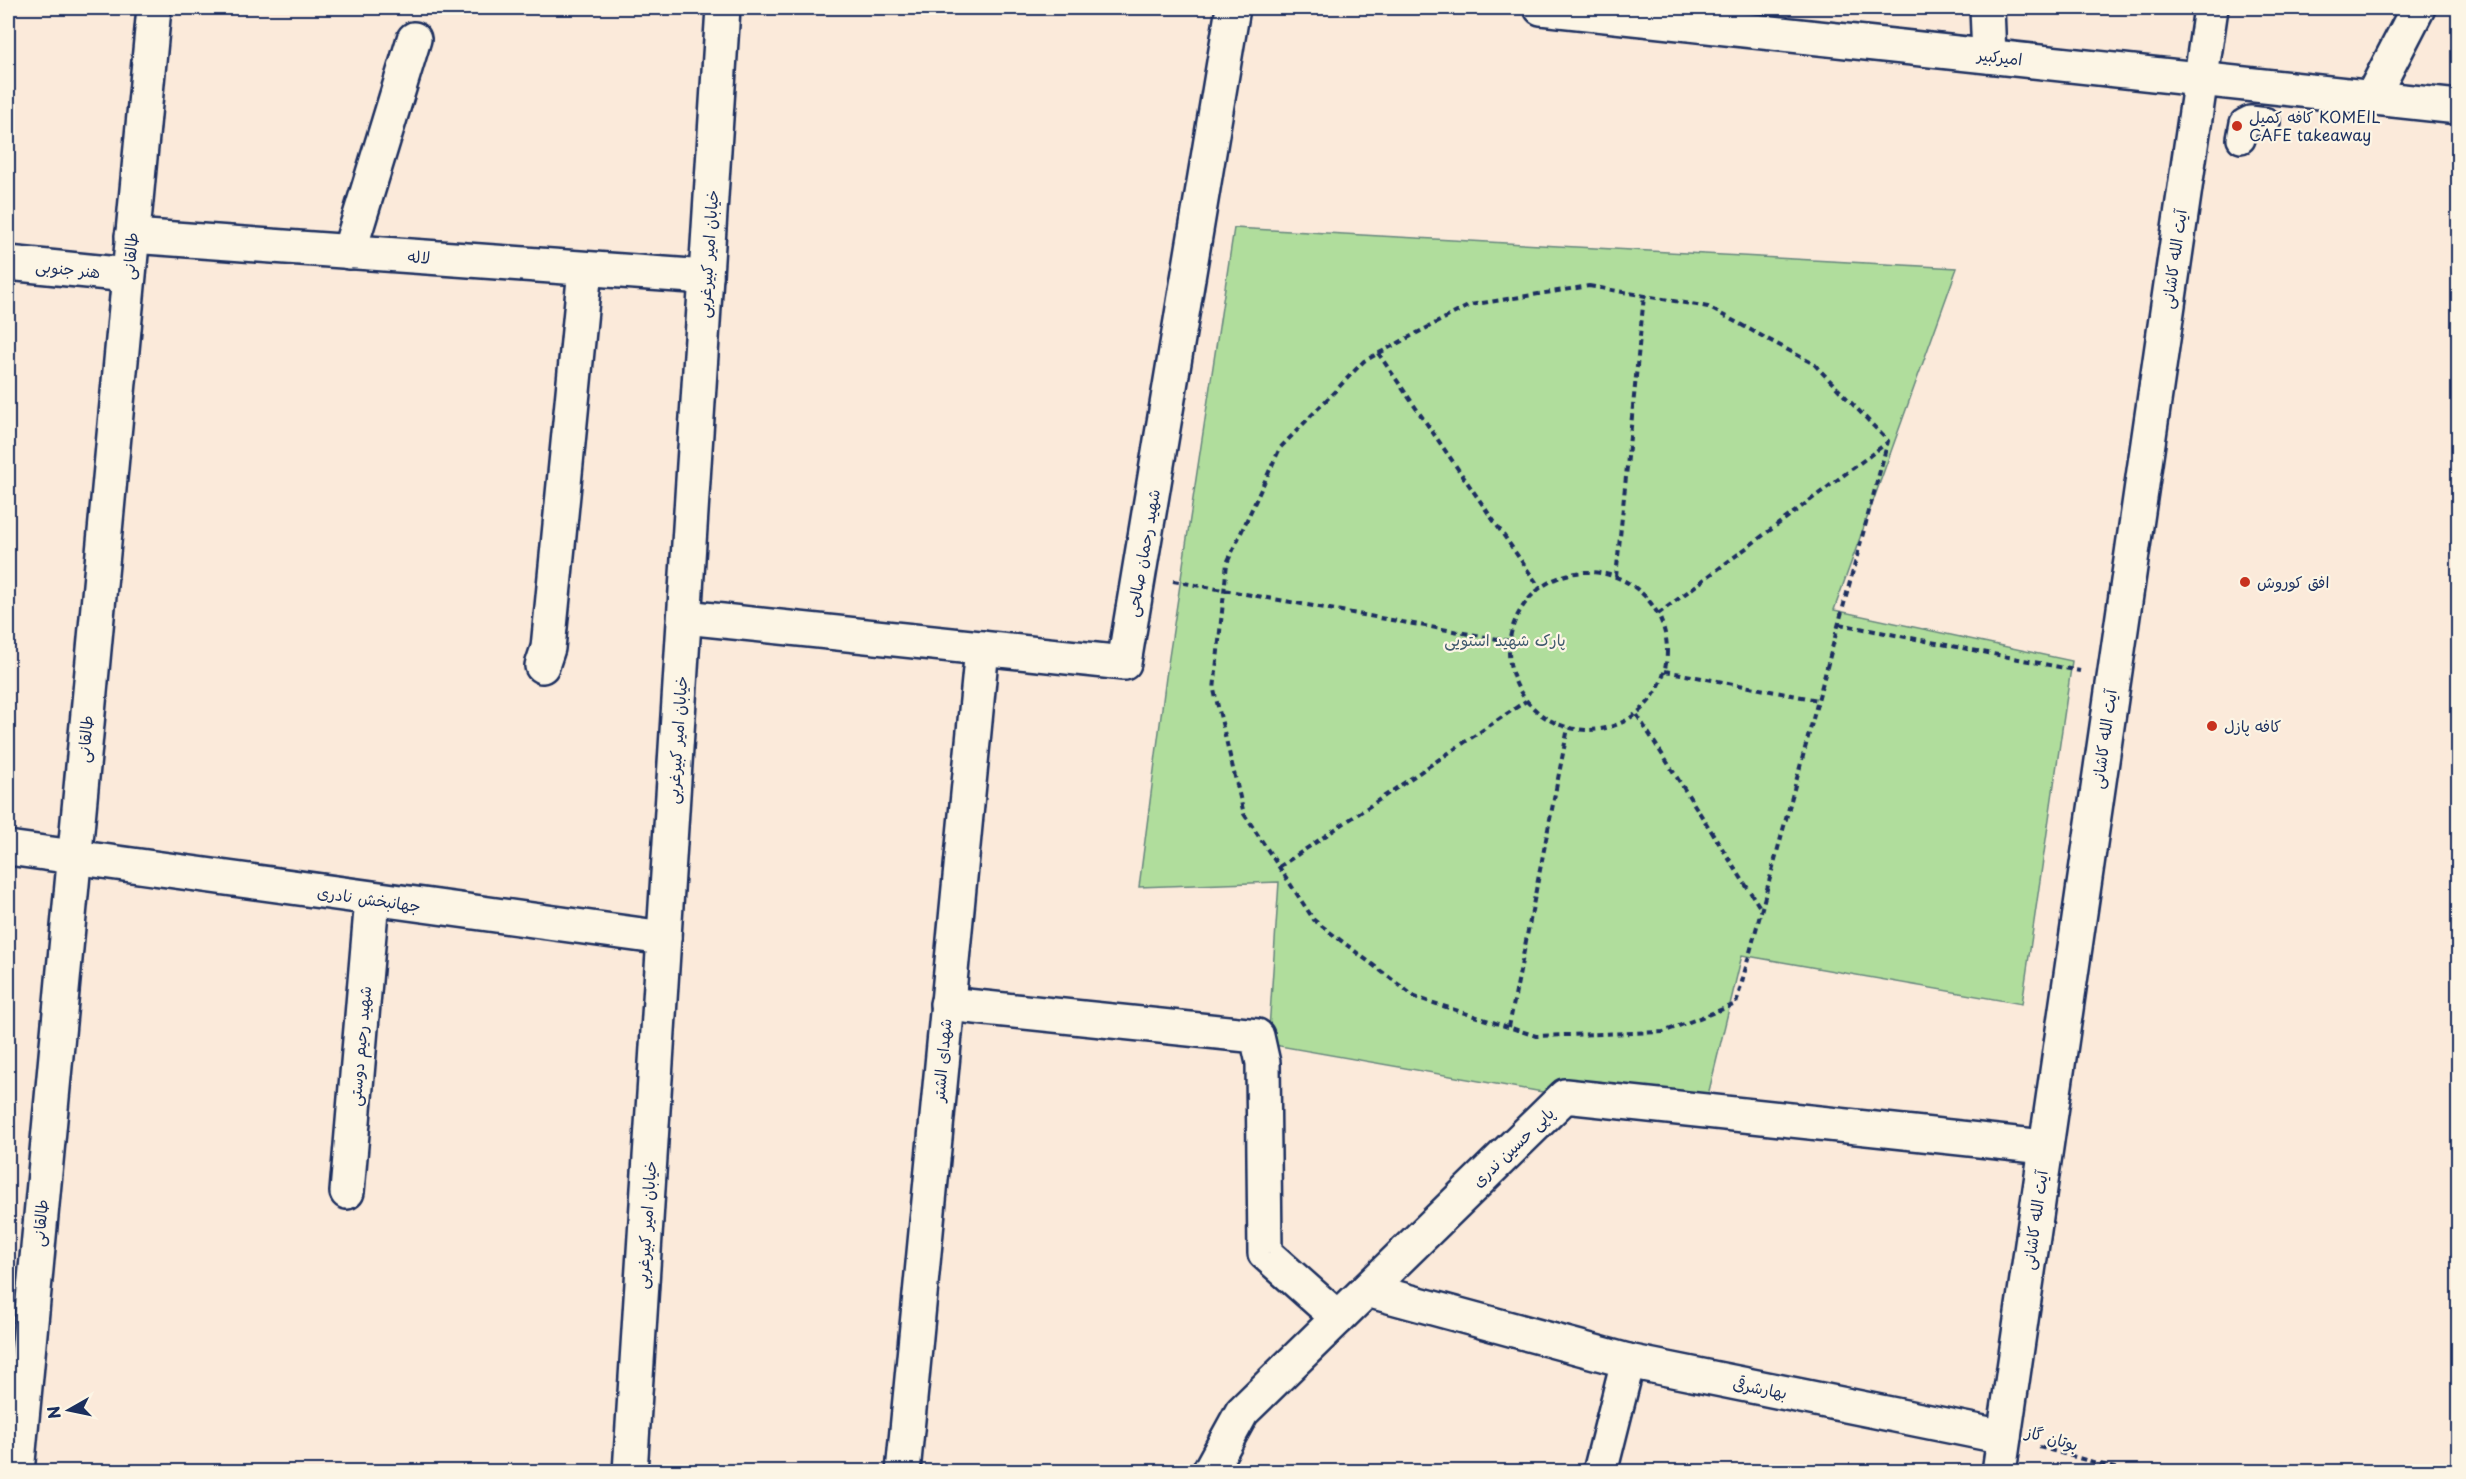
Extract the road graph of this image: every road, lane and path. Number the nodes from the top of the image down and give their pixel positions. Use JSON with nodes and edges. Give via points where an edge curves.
{"nodes":[{"id":1,"x":154,"y":8,"type":"edge"},
{"id":2,"x":723,"y":8,"type":"edge"},
{"id":3,"x":1233,"y":8,"type":"edge"},
{"id":4,"x":1541,"y":8,"type":"edge"},
{"id":5,"x":1988,"y":8,"type":"edge"},
{"id":6,"x":2211,"y":8,"type":"edge"},
{"id":7,"x":2418,"y":8,"type":"edge"},
{"id":8,"x":414,"y":39,"type":"dead end"},
{"id":9,"x":1989,"y":56,"type":"junction"},
{"id":10,"x":2200,"y":79,"type":"junction"},
{"id":11,"x":2372,"y":97,"type":"junction"},
{"id":12,"x":2458,"y":106,"type":"edge"},
{"id":13,"x":2266,"y":122,"type":"dead end"},
{"id":14,"x":2241,"y":139,"type":"dead end"},
{"id":15,"x":132,"y":236,"type":"junction"},
{"id":16,"x":349,"y":252,"type":"junction"},
{"id":17,"x":8,"y":262,"type":"edge"},
{"id":18,"x":585,"y":268,"type":"junction"},
{"id":19,"x":128,"y":275,"type":"junction"},
{"id":20,"x":706,"y":277,"type":"junction"},
{"id":21,"x":1644,"y":296,"type":"junction"},
{"id":22,"x":1378,"y":353,"type":"junction"},
{"id":23,"x":1888,"y":441,"type":"junction"},
{"id":24,"x":1139,"y":575,"type":"junction"},
{"id":25,"x":1616,"y":577,"type":"junction"},
{"id":26,"x":1540,"y":588,"type":"junction"},
{"id":27,"x":1224,"y":589,"type":"junction"},
{"id":28,"x":1658,"y":614,"type":"junction"},
{"id":29,"x":685,"y":617,"type":"junction"},
{"id":30,"x":1839,"y":624,"type":"junction"},
{"id":31,"x":1509,"y":641,"type":"junction"},
{"id":32,"x":982,"y":648,"type":"junction"},
{"id":33,"x":542,"y":666,"type":"dead end"},
{"id":34,"x":1665,"y":671,"type":"junction"},
{"id":35,"x":2113,"y":678,"type":"junction"},
{"id":36,"x":1526,"y":700,"type":"junction"},
{"id":37,"x":1818,"y":700,"type":"junction"},
{"id":38,"x":1637,"y":715,"type":"junction"},
{"id":39,"x":1568,"y":728,"type":"junction"},
{"id":40,"x":8,"y":848,"type":"edge"},
{"id":41,"x":74,"y":857,"type":"junction"},
{"id":42,"x":1279,"y":867,"type":"junction"},
{"id":43,"x":372,"y":899,"type":"junction"},
{"id":44,"x":1762,"y":910,"type":"junction"},
{"id":45,"x":664,"y":938,"type":"junction"},
{"id":46,"x":947,"y":1005,"type":"junction"},
{"id":47,"x":1509,"y":1027,"type":"junction"},
{"id":48,"x":2045,"y":1147,"type":"junction"},
{"id":49,"x":347,"y":1192,"type":"dead end"},
{"id":50,"x":1367,"y":1290,"type":"junction"},
{"id":51,"x":1338,"y":1318,"type":"junction"},
{"id":52,"x":1628,"y":1361,"type":"junction"},
{"id":53,"x":2004,"y":1437,"type":"junction"},
{"id":54,"x":17,"y":1472,"type":"edge"},
{"id":55,"x":630,"y":1472,"type":"edge"},
{"id":56,"x":903,"y":1472,"type":"edge"},
{"id":57,"x":1209,"y":1472,"type":"edge"},
{"id":58,"x":1600,"y":1472,"type":"edge"},
{"id":59,"x":1999,"y":1472,"type":"edge"},
{"id":60,"x":2129,"y":1472,"type":"edge"}],
"edges":[{"from":1,"to":15,"type":"street","name":"طالقانی"},
{"from":2,"to":20,"type":"street","name":"خیابان امیر کبیرغربی"},
{"from":3,"to":24,"type":"street","name":"شهید رحمان صالحی"},
{"from":4,"to":9,"type":"street","name":"امیرکبیر"},
{"from":5,"to":9,"type":"street"},
{"from":6,"to":10,"type":"street","name":"آیت الله کاشانی"},
{"from":7,"to":11,"type":"street"},
{"from":8,"to":16,"type":"street"},
{"from":9,"to":10,"type":"street","name":"امیرکبیر"},
{"from":10,"to":11,"type":"street","name":"امیرکبیر"},
{"from":10,"to":35,"type":"street","name":"آیت الله کاشانی"},
{"from":11,"to":12,"type":"street","name":"امیرکبیر"},
{"from":13,"to":14,"type":"street","via":[[2244,123]]},
{"from":15,"to":16,"type":"street","name":"لاله"},
{"from":15,"to":19,"type":"street","name":"طالقانی"},
{"from":16,"to":18,"type":"street","name":"لاله"},
{"from":17,"to":19,"type":"street","name":"هنر جنوبی"},
{"from":18,"to":20,"type":"street","name":"لاله"},
{"from":18,"to":33,"type":"street","via":[[548,648]]},
{"from":19,"to":41,"type":"street","name":"طالقانی"},
{"from":20,"to":29,"type":"street","name":"خیابان امیر کبیرغربی"},
{"from":21,"to":22,"type":"path","via":[[1589,286],[1470,305]]},
{"from":21,"to":23,"type":"path","via":[[1708,307],[1814,364]]},
{"from":21,"to":25,"type":"path"},
{"from":22,"to":26,"type":"path"},
{"from":22,"to":27,"type":"path","via":[[1364,361],[1280,448],[1227,563]]},
{"from":23,"to":28,"type":"path"},
{"from":23,"to":30,"type":"path"},
{"from":24,"to":27,"type":"path"},
{"from":24,"to":32,"type":"street","name":"شهید رحمان صالحی","via":[[1124,663]]},
{"from":25,"to":26,"type":"path","via":[[1603,572],[1577,572],[1552,579]]},
{"from":25,"to":28,"type":"path","via":[[1648,598]]},
{"from":26,"to":31,"type":"path","via":[[1516,616]]},
{"from":27,"to":31,"type":"path"},
{"from":27,"to":42,"type":"path","via":[[1214,690],[1244,814]]},
{"from":28,"to":34,"type":"path","via":[[1668,645]]},
{"from":29,"to":32,"type":"street","name":"شهید رحمان صالحی"},
{"from":29,"to":45,"type":"street","name":"خیابان امیر کبیرغربی"},
{"from":30,"to":35,"type":"path"},
{"from":30,"to":37,"type":"path"},
{"from":31,"to":36,"type":"path","via":[[1510,667]]},
{"from":32,"to":46,"type":"street","name":"شهدای الشتر"},
{"from":34,"to":37,"type":"path"},
{"from":34,"to":38,"type":"path","via":[[1655,695]]},
{"from":35,"to":48,"type":"street","name":"آیت الله کاشانی"},
{"from":36,"to":39,"type":"path","via":[[1537,713]]},
{"from":36,"to":42,"type":"path"},
{"from":37,"to":44,"type":"path"},
{"from":38,"to":39,"type":"path","via":[[1613,728]]},
{"from":38,"to":44,"type":"path"},
{"from":39,"to":47,"type":"path"},
{"from":40,"to":41,"type":"street","name":"جهانبخش نادری"},
{"from":41,"to":43,"type":"street","name":"جهانبخش نادری"},
{"from":41,"to":54,"type":"street","name":"طالقانی"},
{"from":42,"to":47,"type":"path","via":[[1314,920],[1415,998]]},
{"from":43,"to":45,"type":"street","name":"جهانبخش نادری"},
{"from":43,"to":49,"type":"street","name":"شهید رحیم دوستی"},
{"from":44,"to":47,"type":"path","via":[[1736,1004],[1663,1032],[1536,1036]]},
{"from":45,"to":55,"type":"street","name":"خیابان امیر کبیرغربی"},
{"from":46,"to":51,"type":"street","via":[[1257,1036],[1263,1063],[1265,1253]]},
{"from":46,"to":56,"type":"street","name":"شهدای الشتر"},
{"from":48,"to":50,"type":"street","name":"پاپی حسین ندری","via":[[1565,1096]]},
{"from":48,"to":53,"type":"street","name":"آیت الله کاشانی"},
{"from":50,"to":51,"type":"street","name":"پاپی حسین ندری"},
{"from":50,"to":52,"type":"street","name":"بهارشرقی"},
{"from":51,"to":57,"type":"street","name":"پاپی حسین ندری","via":[[1242,1412]]},
{"from":52,"to":53,"type":"street","name":"بهارشرقی"},
{"from":52,"to":58,"type":"street"},
{"from":53,"to":59,"type":"street","name":"آیت الله کاشانی"},
{"from":53,"to":60,"type":"path","name":"بوتان گاز"}]}
